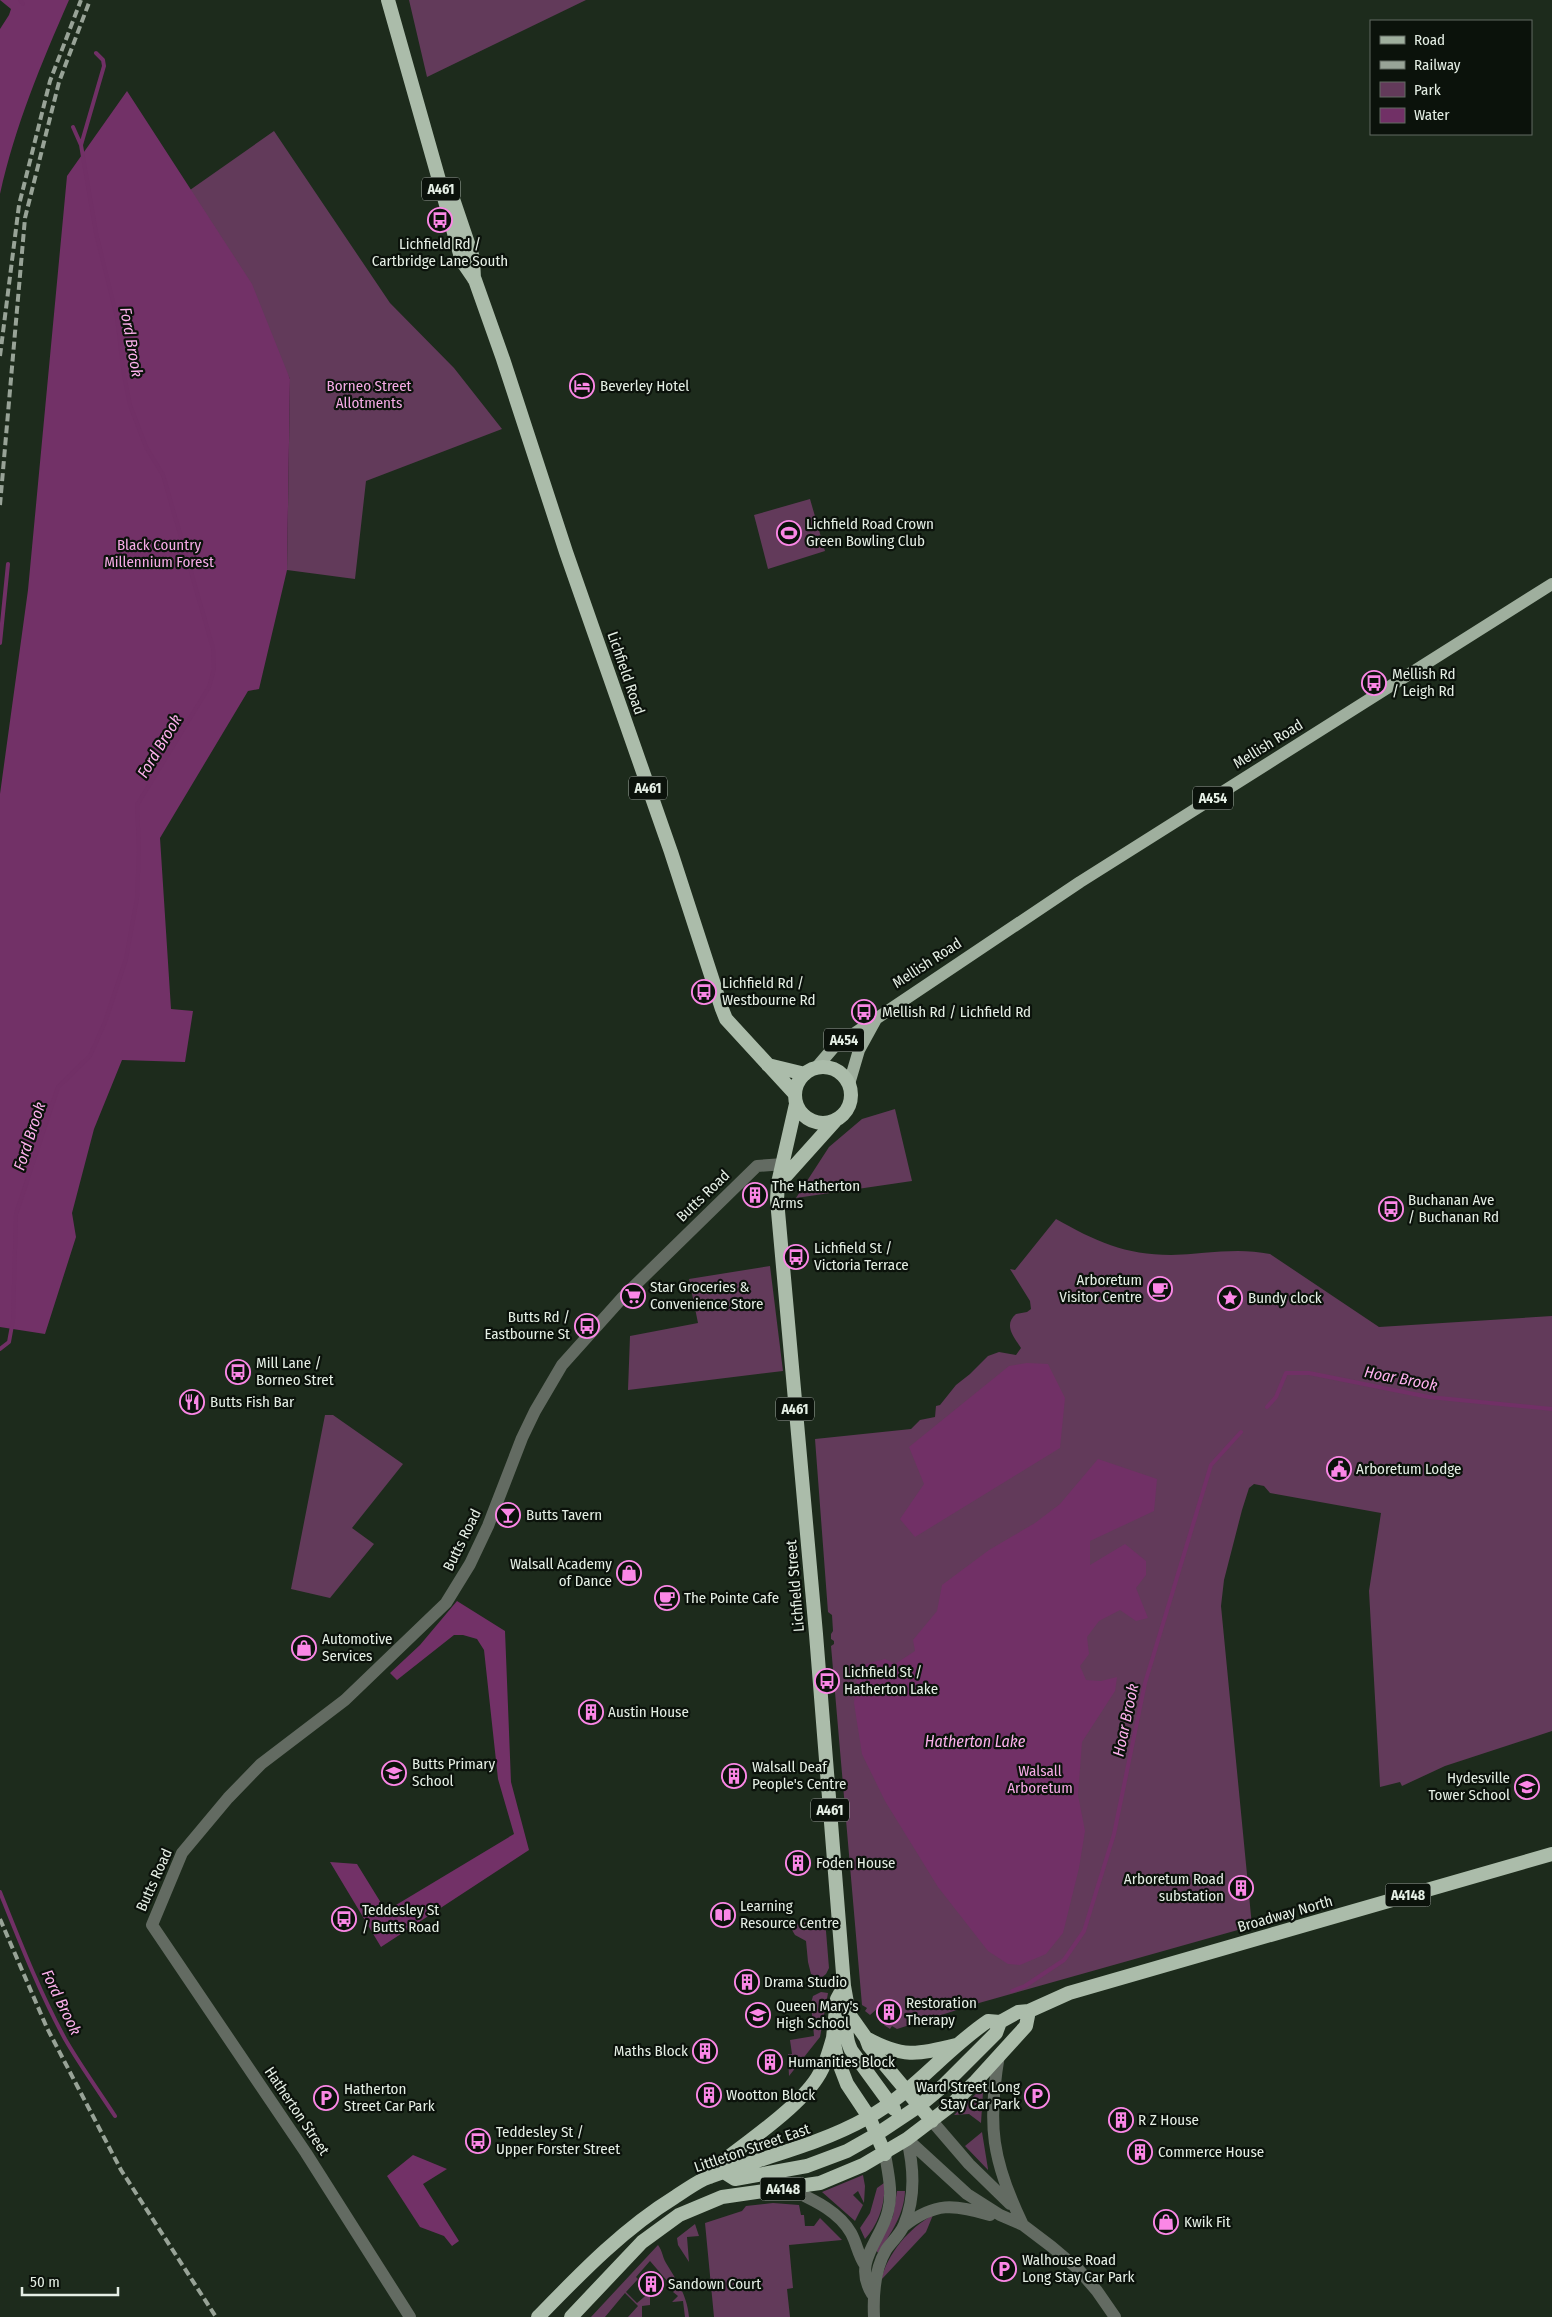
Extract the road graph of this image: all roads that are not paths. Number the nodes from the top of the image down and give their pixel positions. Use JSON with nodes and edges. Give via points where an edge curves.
{"nodes":[{"id":1,"x":388,"y":0,"type":"edge"},
{"id":2,"x":1552,"y":584,"type":"edge"},
{"id":3,"x":878,"y":1016,"type":"junction"},
{"id":4,"x":767,"y":1065,"type":"junction"},
{"id":5,"x":810,"y":1071,"type":"junction"},
{"id":6,"x":849,"y":1084,"type":"junction"},
{"id":7,"x":796,"y":1099,"type":"junction"},
{"id":8,"x":835,"y":1121,"type":"junction"},
{"id":9,"x":784,"y":1164,"type":"junction"},
{"id":10,"x":778,"y":1183,"type":"junction"},
{"id":11,"x":1552,"y":1854,"type":"edge"},
{"id":12,"x":152,"y":1925,"type":"joint"},
{"id":13,"x":844,"y":1986,"type":"junction"},
{"id":14,"x":1029,"y":2011,"type":"junction"},
{"id":15,"x":849,"y":2014,"type":"junction"},
{"id":16,"x":1000,"y":2022,"type":"junction"},
{"id":17,"x":833,"y":2038,"type":"junction"},
{"id":18,"x":866,"y":2038,"type":"junction"},
{"id":19,"x":956,"y":2045,"type":"junction"},
{"id":20,"x":999,"y":2055,"type":"junction"},
{"id":21,"x":906,"y":2091,"type":"junction"},
{"id":22,"x":890,"y":2102,"type":"junction"},
{"id":23,"x":919,"y":2106,"type":"junction"},
{"id":24,"x":869,"y":2117,"type":"junction"},
{"id":25,"x":900,"y":2119,"type":"junction"},
{"id":26,"x":932,"y":2121,"type":"junction"},
{"id":27,"x":883,"y":2130,"type":"junction"},
{"id":28,"x":908,"y":2139,"type":"junction"},
{"id":29,"x":885,"y":2154,"type":"junction"},
{"id":30,"x":724,"y":2172,"type":"junction"},
{"id":31,"x":710,"y":2178,"type":"junction"},
{"id":32,"x":788,"y":2188,"type":"junction"},
{"id":33,"x":1023,"y":2225,"type":"junction"},
{"id":34,"x":904,"y":2226,"type":"junction"},
{"id":35,"x":865,"y":2265,"type":"junction"},
{"id":36,"x":872,"y":2294,"type":"junction"},
{"id":37,"x":410,"y":2317,"type":"edge"},
{"id":38,"x":538,"y":2317,"type":"edge"},
{"id":39,"x":571,"y":2317,"type":"edge"},
{"id":40,"x":874,"y":2317,"type":"edge"},
{"id":41,"x":1115,"y":2317,"type":"edge"}],
"edges":[{"from":1,"to":4,"type":"highway","name":"Lichfield Road","number":"A461","via":[[462,261],[475,280],[503,359],[722,1009],[726,1019]]},
{"from":2,"to":3,"type":"main road","name":"Mellish Road","number":"A454","via":[[1080,882]]},
{"from":3,"to":5,"type":"main road","name":"Mellish Road","number":"A454","via":[[834,1047]]},
{"from":3,"to":6,"type":"main road","name":"Mellish Road","number":"A454","via":[[859,1050]]},
{"from":4,"to":5,"type":"highway"},
{"from":4,"to":7,"type":"highway","name":"Lichfield Road","number":"A461"},
{"from":5,"to":6,"type":"highway","via":[[826,1068],[837,1071]]},
{"from":5,"to":7,"type":"highway","via":[[798,1083]]},
{"from":6,"to":8,"type":"highway","via":[[851,1097],[848,1107]]},
{"from":7,"to":8,"type":"highway","via":[[804,1116],[811,1121],[825,1124]]},
{"from":7,"to":9,"type":"highway","name":"Lichfield Street","number":"A461"},
{"from":8,"to":10,"type":"highway"},
{"from":9,"to":10,"type":"highway","name":"Lichfield Street","number":"A461"},
{"from":9,"to":12,"type":"street","name":"Butts Road","via":[[758,1166],[622,1297],[562,1365],[522,1438],[474,1556],[446,1603],[345,1700],[262,1764],[228,1798],[182,1853]]},
{"from":10,"to":13,"type":"highway","name":"Lichfield Street","number":"A461"},
{"from":11,"to":14,"type":"highway","name":"Broadway North","number":"A4148","via":[[1069,1993]]},
{"from":12,"to":37,"type":"street","name":"Hatherton Street","via":[[306,2153]]},
{"from":13,"to":15,"type":"highway","name":"Lichfield Street"},
{"from":13,"to":17,"type":"highway","name":"Lichfield Street","number":"A461","via":[[837,1999]]},
{"from":14,"to":16,"type":"highway","name":"Broadway North","number":"A4148","via":[[1018,2012]]},
{"from":14,"to":20,"type":"highway","number":"A4148","via":[[1026,2026]]},
{"from":15,"to":18,"type":"highway","name":"Lichfield Street"},
{"from":15,"to":22,"type":"highway","via":[[846,2036],[851,2050]]},
{"from":16,"to":19,"type":"highway","name":"Broadway North","number":"A4148","via":[[988,2021]]},
{"from":16,"to":23,"type":"highway","via":[[996,2033]]},
{"from":17,"to":24,"type":"highway","name":"Lichfield Street","number":"A461","via":[[844,2078]]},
{"from":17,"to":31,"type":"highway","via":[[824,2066],[811,2087],[714,2169]]},
{"from":18,"to":19,"type":"highway","via":[[901,2054]]},
{"from":18,"to":21,"type":"highway","name":"Lichfield Street"},
{"from":19,"to":21,"type":"highway","name":"Broadway North","number":"A4148"},
{"from":20,"to":26,"type":"highway","number":"A4148","via":[[969,2089]]},
{"from":20,"to":33,"type":"street","via":[[992,2097],[993,2134],[1001,2174]]},
{"from":21,"to":22,"type":"highway","number":"A4148"},
{"from":21,"to":23,"type":"highway","name":"Lichfield Street"},
{"from":22,"to":24,"type":"highway","number":"A4148"},
{"from":22,"to":25,"type":"highway"},
{"from":22,"to":27,"type":"highway"},
{"from":23,"to":25,"type":"highway"},
{"from":23,"to":26,"type":"highway","name":"Lichfield Street"},
{"from":24,"to":27,"type":"highway","name":"Lichfield Street"},
{"from":24,"to":30,"type":"highway","name":"Littleton Street East","number":"A4148","via":[[820,2141]]},
{"from":25,"to":26,"type":"highway"},
{"from":25,"to":27,"type":"highway"},
{"from":25,"to":28,"type":"highway"},
{"from":26,"to":28,"type":"highway","number":"A4148"},
{"from":26,"to":33,"type":"street","via":[[969,2164],[1012,2206]]},
{"from":27,"to":28,"type":"highway"},
{"from":27,"to":29,"type":"highway","name":"Lichfield Street"},
{"from":27,"to":30,"type":"highway","via":[[840,2154],[807,2166],[735,2179]]},
{"from":28,"to":29,"type":"highway","number":"A4148"},
{"from":28,"to":33,"type":"street","via":[[967,2194]]},
{"from":28,"to":34,"type":"street","via":[[914,2173]]},
{"from":29,"to":32,"type":"highway","number":"A4148","via":[[820,2183]]},
{"from":29,"to":35,"type":"street","via":[[890,2201]]},
{"from":30,"to":31,"type":"highway","name":"Littleton Street East","number":"A4148"},
{"from":31,"to":38,"type":"highway","name":"Littleton Street East","number":"A4148","via":[[667,2201],[628,2231]]},
{"from":32,"to":35,"type":"street","via":[[825,2206],[838,2218],[850,2231]]},
{"from":32,"to":39,"type":"highway","number":"A4148","via":[[722,2197],[679,2215],[642,2242]]},
{"from":33,"to":34,"type":"street","via":[[969,2208],[944,2206],[924,2212]]},
{"from":33,"to":41,"type":"street","via":[[1078,2269]]},
{"from":34,"to":36,"type":"street","via":[[885,2252]]},
{"from":35,"to":36,"type":"street","via":[[867,2284]]},
{"from":36,"to":40,"type":"street"}]}
